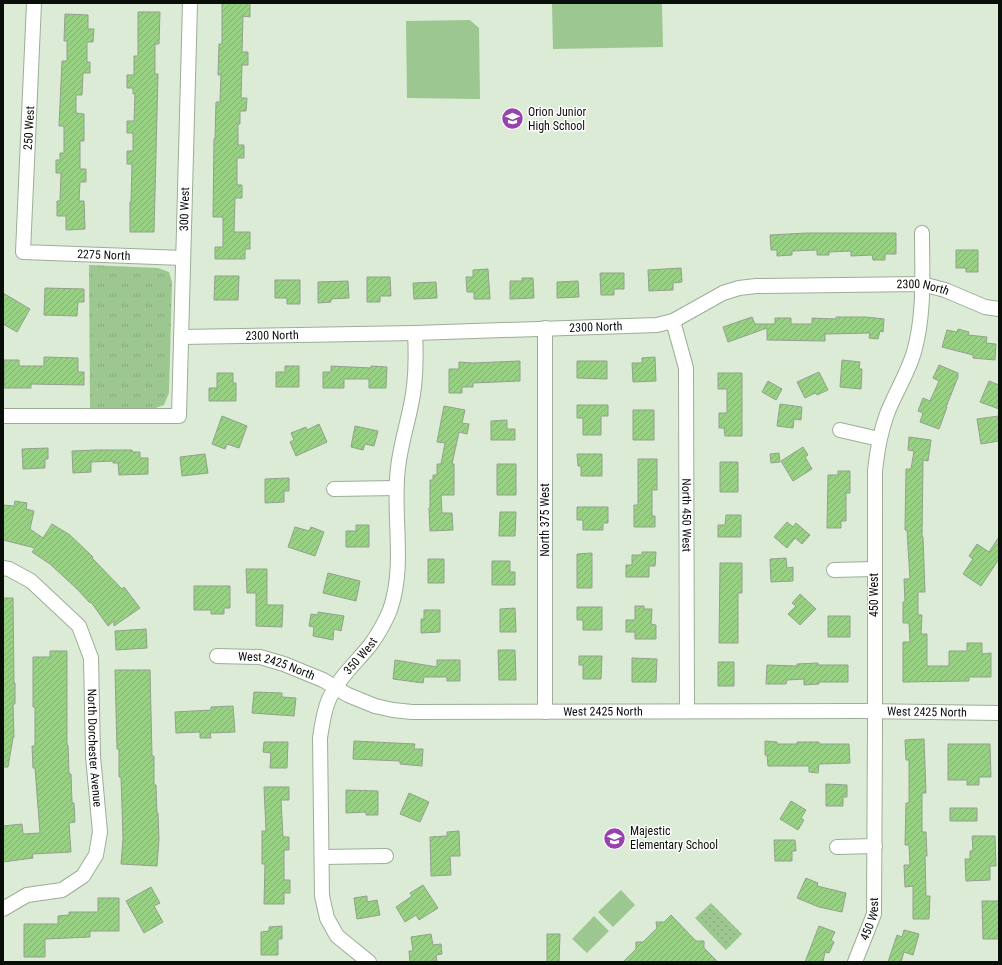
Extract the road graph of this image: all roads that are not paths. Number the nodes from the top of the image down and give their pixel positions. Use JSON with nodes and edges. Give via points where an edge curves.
{"nodes":[{"id":1,"x":34,"y":3,"type":"edge"},
{"id":2,"x":190,"y":3,"type":"edge"},
{"id":3,"x":922,"y":233,"type":"dead end"},
{"id":4,"x":23,"y":252,"type":"joint"},
{"id":5,"x":184,"y":258,"type":"junction"},
{"id":6,"x":922,"y":284,"type":"junction"},
{"id":7,"x":999,"y":309,"type":"edge"},
{"id":8,"x":673,"y":321,"type":"junction"},
{"id":9,"x":545,"y":328,"type":"junction"},
{"id":10,"x":415,"y":333,"type":"junction"},
{"id":11,"x":181,"y":337,"type":"junction"},
{"id":12,"x":3,"y":416,"type":"edge"},
{"id":13,"x":840,"y":430,"type":"dead end"},
{"id":14,"x":879,"y":439,"type":"junction"},
{"id":15,"x":396,"y":488,"type":"junction"},
{"id":16,"x":334,"y":489,"type":"dead end"},
{"id":17,"x":3,"y":568,"type":"edge"},
{"id":18,"x":874,"y":569,"type":"junction"},
{"id":19,"x":834,"y":570,"type":"dead end"},
{"id":20,"x":217,"y":656,"type":"dead end"},
{"id":21,"x":335,"y":687,"type":"junction"},
{"id":22,"x":687,"y":711,"type":"junction"},
{"id":23,"x":545,"y":712,"type":"junction"},
{"id":24,"x":875,"y":712,"type":"junction"},
{"id":25,"x":999,"y":712,"type":"edge"},
{"id":26,"x":875,"y":846,"type":"junction"},
{"id":27,"x":837,"y":847,"type":"dead end"},
{"id":28,"x":386,"y":856,"type":"dead end"},
{"id":29,"x":322,"y":857,"type":"junction"},
{"id":30,"x":3,"y":909,"type":"edge"},
{"id":31,"x":369,"y":962,"type":"edge"},
{"id":32,"x":854,"y":962,"type":"edge"}],
"edges":[{"from":1,"to":4,"type":"street","name":"250 West"},
{"from":2,"to":5,"type":"street","name":"300 West"},
{"from":3,"to":6,"type":"street","name":"450 West"},
{"from":4,"to":5,"type":"street","name":"2275 North"},
{"from":5,"to":11,"type":"street","name":"300 West"},
{"from":6,"to":7,"type":"street","name":"2300 North","via":[[945,290],[985,307]]},
{"from":6,"to":8,"type":"street","name":"2300 North","via":[[739,288],[723,293]]},
{"from":6,"to":14,"type":"street","name":"450 West","via":[[919,327],[913,353],[887,413]]},
{"from":8,"to":9,"type":"street","name":"2300 North","via":[[641,326]]},
{"from":8,"to":22,"type":"street","name":"North 450 West","via":[[686,368]]},
{"from":9,"to":10,"type":"street","name":"2300 North"},
{"from":9,"to":23,"type":"street","name":"North 375 West"},
{"from":10,"to":11,"type":"street","name":"2300 North"},
{"from":10,"to":15,"type":"street","name":"350 West","via":[[414,388],[401,446]]},
{"from":11,"to":12,"type":"street","name":"300 West","via":[[179,416]]},
{"from":13,"to":14,"type":"street"},
{"from":14,"to":18,"type":"street","name":"450 West","via":[[875,471]]},
{"from":15,"to":16,"type":"street"},
{"from":15,"to":21,"type":"street","name":"350 West","via":[[398,567],[395,595],[383,626]]},
{"from":17,"to":30,"type":"street","name":"North Dorchester Avenue","via":[[32,581],[79,626],[91,658],[93,756],[100,832],[96,855],[83,876],[62,890],[27,895]]},
{"from":18,"to":19,"type":"street"},
{"from":18,"to":24,"type":"street","name":"450 West"},
{"from":20,"to":21,"type":"street","name":"West 2425 North","via":[[260,657],[284,664]]},
{"from":21,"to":23,"type":"street","name":"West 2425 North","via":[[375,706],[393,710]]},
{"from":21,"to":29,"type":"street","name":"350 West","via":[[329,698],[320,738]]},
{"from":22,"to":23,"type":"street","name":"West 2425 North"},
{"from":22,"to":24,"type":"street","name":"West 2425 North"},
{"from":24,"to":25,"type":"street","name":"West 2425 North"},
{"from":24,"to":26,"type":"street","name":"450 West"},
{"from":26,"to":27,"type":"street"},
{"from":26,"to":32,"type":"street","name":"450 West","via":[[874,914]]},
{"from":28,"to":29,"type":"street"},
{"from":29,"to":31,"type":"street","name":"350 West","via":[[322,896],[327,918],[337,936]]}]}
